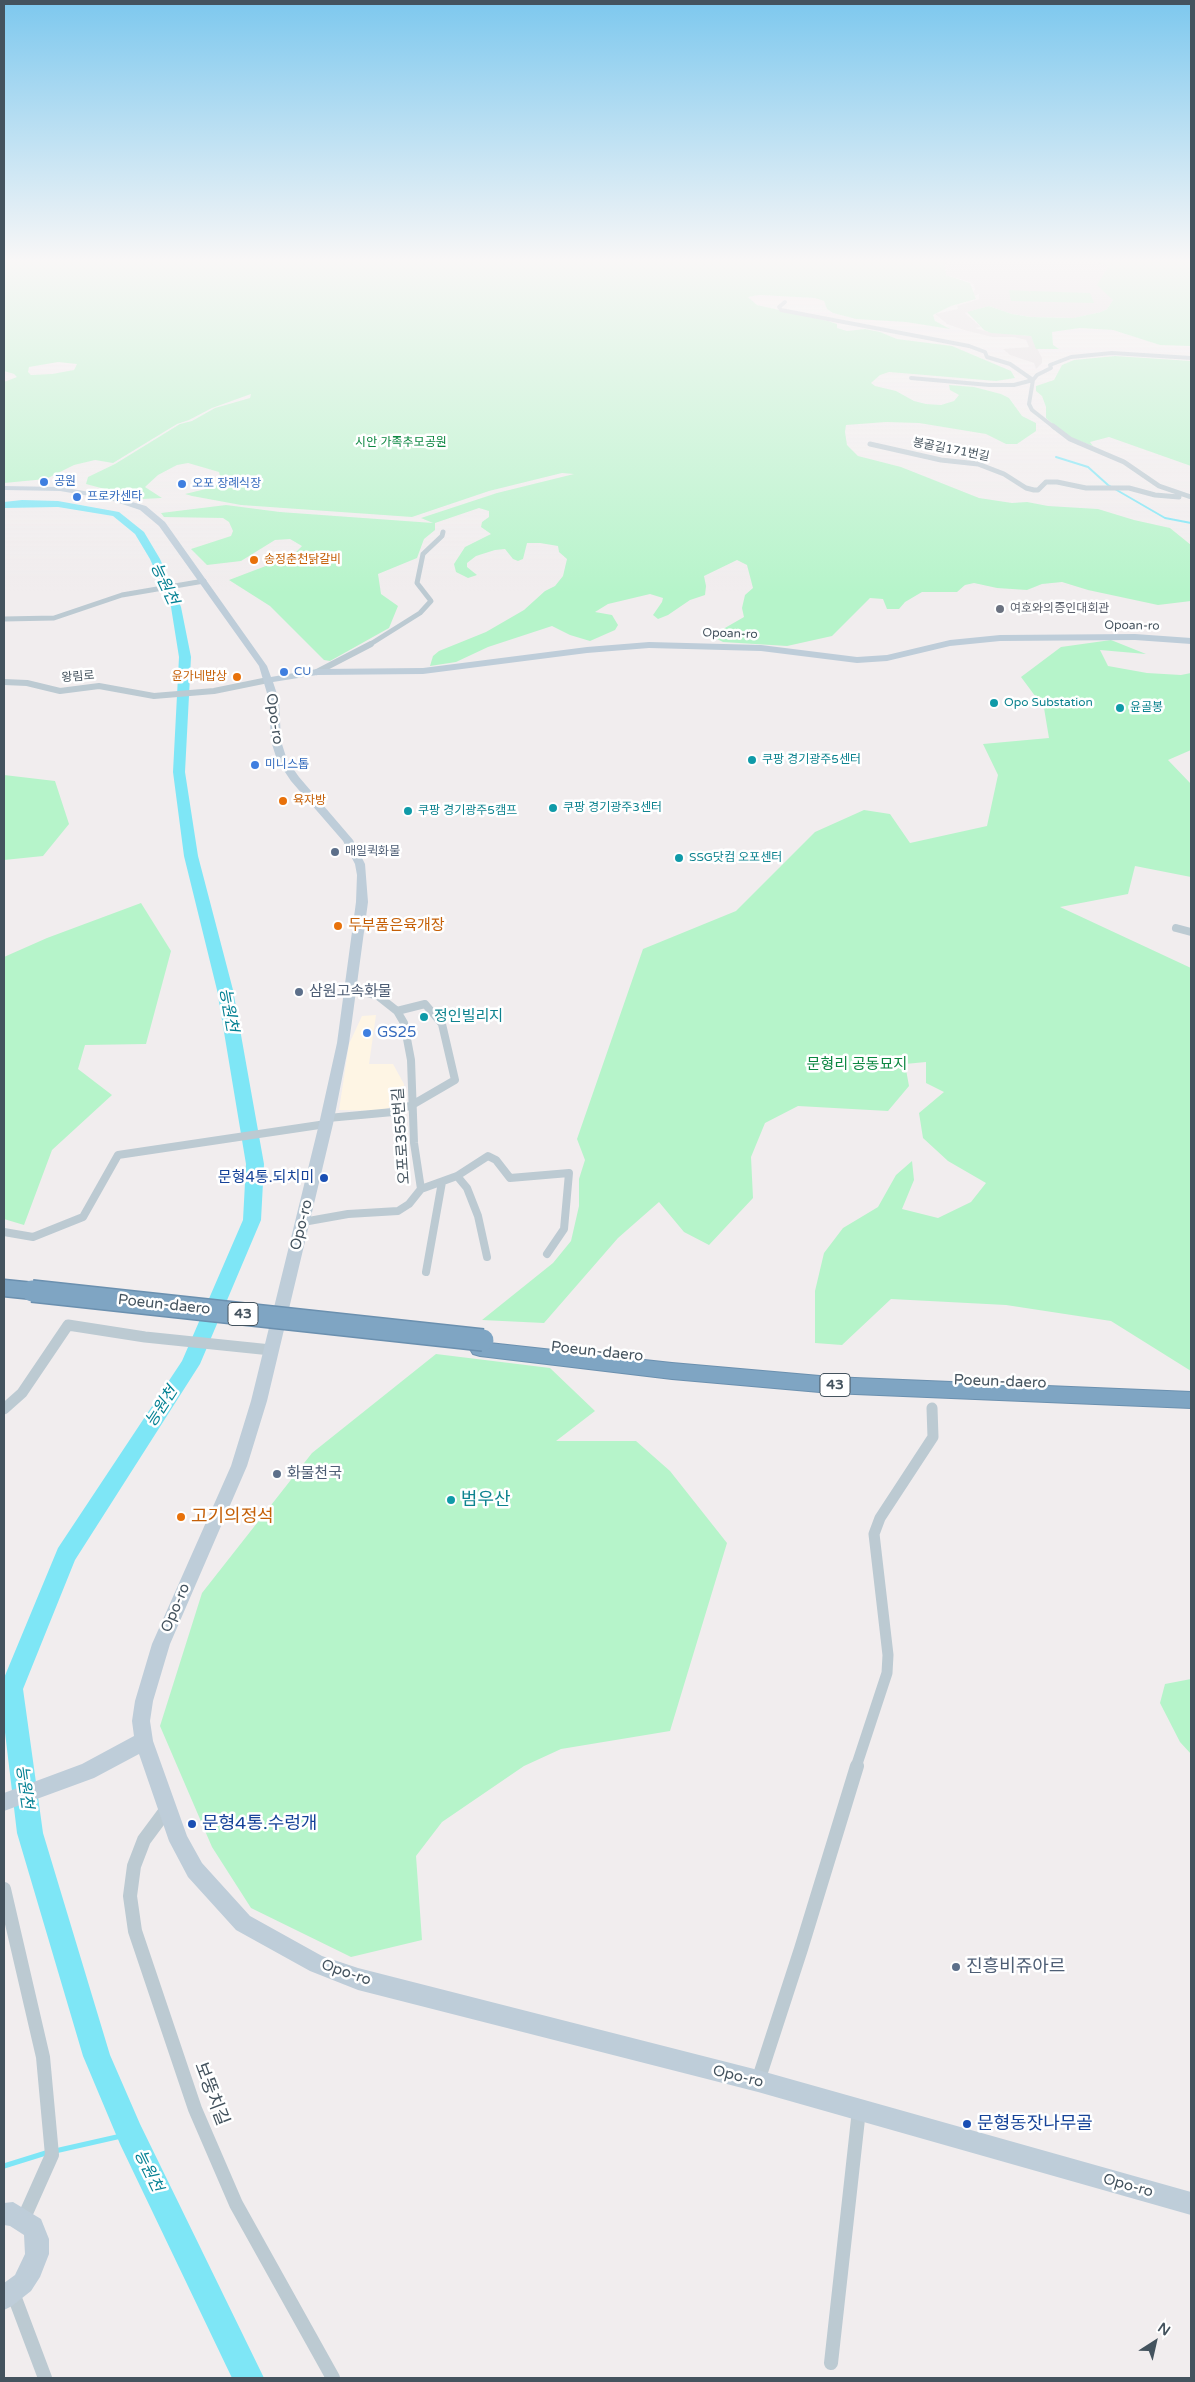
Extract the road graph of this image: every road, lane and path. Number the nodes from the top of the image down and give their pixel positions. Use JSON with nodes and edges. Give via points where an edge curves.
{"nodes":[{"id":1,"x":1020,"y":371,"type":"edge"},
{"id":2,"x":1043,"y":371,"type":"edge"},
{"id":3,"x":911,"y":378,"type":"dead end"},
{"id":4,"x":1033,"y":380,"type":"junction"},
{"id":5,"x":870,"y":444,"type":"dead end"},
{"id":6,"x":4,"y":488,"type":"edge"},
{"id":7,"x":1189,"y":497,"type":"edge"},
{"id":8,"x":443,"y":532,"type":"dead end"},
{"id":9,"x":197,"y":582,"type":"junction"},
{"id":10,"x":145,"y":591,"type":"joint"},
{"id":11,"x":4,"y":619,"type":"edge"},
{"id":12,"x":1191,"y":641,"type":"edge"},
{"id":13,"x":317,"y":672,"type":"junction"},
{"id":14,"x":268,"y":680,"type":"junction"},
{"id":15,"x":4,"y":682,"type":"edge"},
{"id":16,"x":1176,"y":928,"type":"dead end"},
{"id":17,"x":1191,"y":932,"type":"edge"},
{"id":18,"x":349,"y":988,"type":"junction"},
{"id":19,"x":397,"y":1011,"type":"junction"},
{"id":20,"x":412,"y":1105,"type":"junction"},
{"id":21,"x":327,"y":1121,"type":"junction"},
{"id":22,"x":457,"y":1176,"type":"junction"},
{"id":23,"x":442,"y":1182,"type":"junction"},
{"id":24,"x":420,"y":1189,"type":"junction"},
{"id":25,"x":303,"y":1222,"type":"junction"},
{"id":26,"x":4,"y":1232,"type":"edge"},
{"id":27,"x":547,"y":1254,"type":"dead end"},
{"id":28,"x":487,"y":1257,"type":"dead end"},
{"id":29,"x":426,"y":1272,"type":"dead end"},
{"id":30,"x":4,"y":1288,"type":"edge"},
{"id":31,"x":4,"y":1299,"type":"edge"},
{"id":32,"x":481,"y":1344,"type":"junction"},
{"id":33,"x":272,"y":1350,"type":"junction"},
{"id":34,"x":1191,"y":1390,"type":"edge"},
{"id":35,"x":1191,"y":1400,"type":"edge"},
{"id":36,"x":4,"y":1408,"type":"edge"},
{"id":37,"x":932,"y":1408,"type":"dead end"},
{"id":38,"x":144,"y":1741,"type":"junction"},
{"id":39,"x":4,"y":1802,"type":"edge"},
{"id":40,"x":167,"y":1810,"type":"junction"},
{"id":41,"x":4,"y":1889,"type":"edge"},
{"id":42,"x":758,"y":2081,"type":"junction"},
{"id":43,"x":860,"y":2109,"type":"junction"},
{"id":44,"x":1191,"y":2204,"type":"edge"},
{"id":45,"x":13,"y":2217,"type":"edge"},
{"id":46,"x":8,"y":2296,"type":"edge"},
{"id":47,"x":831,"y":2363,"type":"dead end"},
{"id":48,"x":45,"y":2378,"type":"edge"},
{"id":49,"x":333,"y":2378,"type":"edge"}],
"edges":[{"from":1,"to":4,"type":"street"},
{"from":2,"to":4,"type":"street"},
{"from":3,"to":4,"type":"street","via":[[990,385]]},
{"from":4,"to":7,"type":"street","via":[[1030,407],[1062,434],[1082,446],[1128,464],[1159,486]]},
{"from":5,"to":7,"type":"street","name":"봉골길171번길","via":[[941,460],[978,464],[1004,474],[1026,488],[1038,490],[1051,482]]},
{"from":6,"to":9,"type":"street","name":"Opo-ro","via":[[85,493],[143,508],[168,530]]},
{"from":8,"to":13,"type":"street","via":[[423,554],[417,583],[431,601],[420,613],[374,642]]},
{"from":9,"to":10,"type":"street"},
{"from":9,"to":14,"type":"street","name":"Opo-ro","via":[[257,656]]},
{"from":10,"to":11,"type":"street","via":[[122,595],[54,618]]},
{"from":12,"to":13,"type":"street","name":"Opoan-ro","via":[[1135,637],[1000,638],[950,643],[887,658],[857,660],[761,648],[648,645],[423,671]]},
{"from":13,"to":14,"type":"street","name":"Opoan-ro"},
{"from":14,"to":15,"type":"street","name":"왕림로","via":[[214,691],[154,696],[99,686],[60,690]]},
{"from":14,"to":18,"type":"street","name":"Opo-ro","via":[[274,700],[276,741],[282,760],[338,827],[360,864],[364,886]]},
{"from":16,"to":17,"type":"street"},
{"from":18,"to":19,"type":"street","via":[[378,996]]},
{"from":18,"to":21,"type":"street","name":"Opo-ro","via":[[343,1043]]},
{"from":19,"to":20,"type":"street","name":"오포로355번길","via":[[404,1023],[411,1060]]},
{"from":19,"to":20,"type":"street","via":[[425,1004],[442,1024],[455,1080]]},
{"from":20,"to":21,"type":"street","via":[[393,1112]]},
{"from":20,"to":24,"type":"street","name":"오포로355번길"},
{"from":21,"to":25,"type":"street","name":"Opo-ro"},
{"from":21,"to":26,"type":"street","via":[[118,1155],[83,1217],[33,1237]]},
{"from":22,"to":23,"type":"street"},
{"from":22,"to":27,"type":"street","via":[[488,1156],[496,1160],[510,1178],[569,1173],[564,1229]]},
{"from":22,"to":28,"type":"street","via":[[467,1188],[478,1216]]},
{"from":23,"to":24,"type":"street"},
{"from":23,"to":29,"type":"street"},
{"from":24,"to":25,"type":"street","name":"오포로355번길","via":[[409,1204],[398,1210]]},
{"from":25,"to":33,"type":"street","name":"Opo-ro"},
{"from":30,"to":32,"type":"highway","name":"Poeun-daero","number":"43","bridge":true},
{"from":31,"to":32,"type":"highway","number":"43"},
{"from":32,"to":34,"type":"highway","name":"Poeun-daero","number":"43","via":[[795,1374]]},
{"from":32,"to":35,"type":"highway","name":"Poeun-daero","number":"43","via":[[672,1371],[831,1385]]},
{"from":33,"to":36,"type":"street","via":[[145,1337],[68,1325],[22,1393]]},
{"from":33,"to":38,"type":"street","name":"Opo-ro","via":[[239,1466],[175,1609],[150,1675],[141,1721]]},
{"from":37,"to":42,"type":"street","via":[[933,1437],[880,1518],[874,1534],[888,1655],[887,1673]]},
{"from":38,"to":39,"type":"street","via":[[87,1771]]},
{"from":38,"to":40,"type":"street","name":"Opo-ro"},
{"from":40,"to":42,"type":"street","name":"Opo-ro","via":[[195,1870],[216,1896],[243,1923],[317,1964],[358,1979]]},
{"from":40,"to":49,"type":"street","name":"보뚱치길","via":[[144,1840],[134,1866],[130,1896],[142,1956],[195,2109],[236,2204]]},
{"from":41,"to":45,"type":"street","via":[[43,2057],[52,2155]]},
{"from":42,"to":43,"type":"street","name":"Opo-ro"},
{"from":43,"to":44,"type":"street","name":"Opo-ro"},
{"from":43,"to":47,"type":"street"},
{"from":45,"to":46,"type":"street","via":[[33,2227],[37,2254],[23,2283]]},
{"from":46,"to":48,"type":"street"}]}
